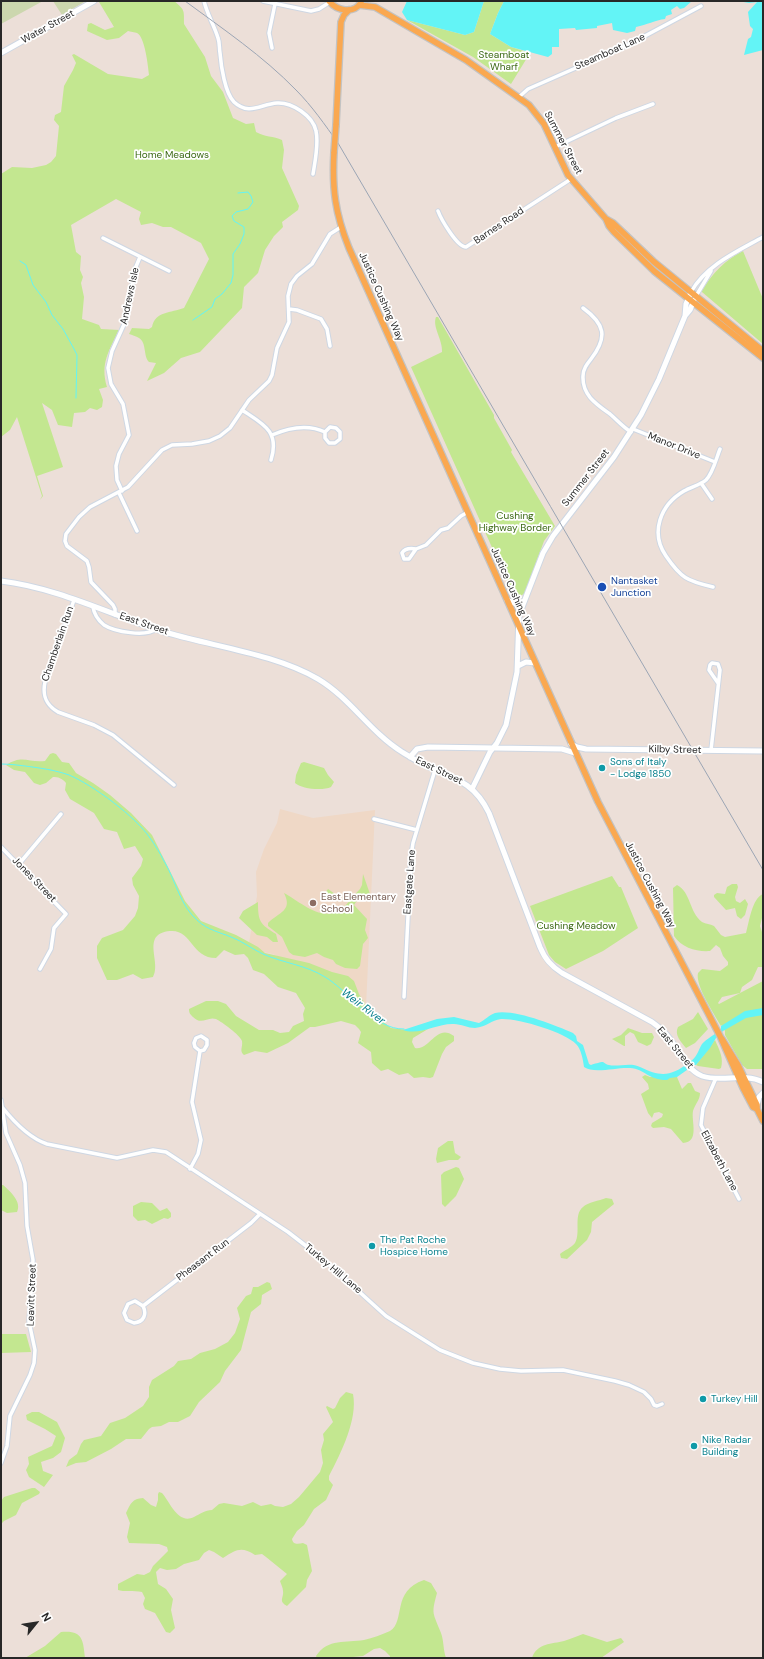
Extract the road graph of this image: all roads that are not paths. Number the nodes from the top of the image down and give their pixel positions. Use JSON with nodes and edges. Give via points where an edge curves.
{"nodes":[{"id":1,"x":94,"y":1,"type":"edge"},
{"id":2,"x":204,"y":1,"type":"edge"},
{"id":3,"x":263,"y":1,"type":"edge"},
{"id":4,"x":329,"y":1,"type":"edge"},
{"id":5,"x":371,"y":1,"type":"edge"},
{"id":6,"x":361,"y":3,"type":"edge"},
{"id":7,"x":275,"y":4,"type":"junction"},
{"id":8,"x":701,"y":6,"type":"dead end"},
{"id":9,"x":334,"y":7,"type":"junction"},
{"id":10,"x":375,"y":7,"type":"junction"},
{"id":11,"x":349,"y":10,"type":"junction"},
{"id":12,"x":341,"y":22,"type":"junction"},
{"id":13,"x":272,"y":48,"type":"dead end"},
{"id":14,"x":1,"y":53,"type":"edge"},
{"id":15,"x":519,"y":97,"type":"junction"},
{"id":16,"x":653,"y":104,"type":"dead end"},
{"id":17,"x":555,"y":147,"type":"junction"},
{"id":18,"x":312,"y":174,"type":"dead end"},
{"id":19,"x":571,"y":179,"type":"junction"},
{"id":20,"x":438,"y":211,"type":"dead end"},
{"id":21,"x":606,"y":219,"type":"junction"},
{"id":22,"x":341,"y":227,"type":"junction"},
{"id":23,"x":763,"y":237,"type":"edge"},
{"id":24,"x":103,"y":238,"type":"dead end"},
{"id":25,"x":140,"y":256,"type":"junction"},
{"id":26,"x":711,"y":270,"type":"junction"},
{"id":27,"x":169,"y":271,"type":"dead end"},
{"id":28,"x":694,"y":294,"type":"junction"},
{"id":29,"x":690,"y":301,"type":"junction"},
{"id":30,"x":583,"y":308,"type":"dead end"},
{"id":31,"x":289,"y":309,"type":"junction"},
{"id":32,"x":330,"y":346,"type":"dead end"},
{"id":33,"x":763,"y":350,"type":"edge"},
{"id":34,"x":763,"y":358,"type":"edge"},
{"id":35,"x":242,"y":410,"type":"junction"},
{"id":36,"x":632,"y":430,"type":"junction"},
{"id":37,"x":325,"y":432,"type":"junction"},
{"id":38,"x":272,"y":435,"type":"junction"},
{"id":39,"x":720,"y":449,"type":"dead end"},
{"id":40,"x":271,"y":460,"type":"dead end"},
{"id":41,"x":715,"y":462,"type":"junction"},
{"id":42,"x":701,"y":483,"type":"junction"},
{"id":43,"x":120,"y":492,"type":"junction"},
{"id":44,"x":712,"y":499,"type":"dead end"},
{"id":45,"x":468,"y":512,"type":"junction"},
{"id":46,"x":137,"y":531,"type":"dead end"},
{"id":47,"x":416,"y":549,"type":"dead end"},
{"id":48,"x":1,"y":581,"type":"edge"},
{"id":49,"x":712,"y":587,"type":"dead end"},
{"id":50,"x":507,"y":599,"type":"junction"},
{"id":51,"x":74,"y":600,"type":"junction"},
{"id":52,"x":524,"y":601,"type":"junction"},
{"id":53,"x":93,"y":607,"type":"junction"},
{"id":54,"x":115,"y":615,"type":"junction"},
{"id":55,"x":518,"y":625,"type":"junction"},
{"id":56,"x":156,"y":629,"type":"junction"},
{"id":57,"x":535,"y":663,"type":"junction"},
{"id":58,"x":518,"y":666,"type":"junction"},
{"id":59,"x":718,"y":683,"type":"junction"},
{"id":60,"x":570,"y":741,"type":"junction"},
{"id":61,"x":493,"y":748,"type":"junction"},
{"id":62,"x":562,"y":748,"type":"junction"},
{"id":63,"x":586,"y":749,"type":"junction"},
{"id":64,"x":711,"y":750,"type":"junction"},
{"id":65,"x":763,"y":751,"type":"edge"},
{"id":66,"x":576,"y":755,"type":"junction"},
{"id":67,"x":410,"y":757,"type":"junction"},
{"id":68,"x":435,"y":770,"type":"junction"},
{"id":69,"x":174,"y":785,"type":"dead end"},
{"id":70,"x":472,"y":789,"type":"junction"},
{"id":71,"x":61,"y":814,"type":"dead end"},
{"id":72,"x":374,"y":819,"type":"dead end"},
{"id":73,"x":417,"y":830,"type":"junction"},
{"id":74,"x":1,"y":847,"type":"edge"},
{"id":75,"x":19,"y":864,"type":"junction"},
{"id":76,"x":40,"y":969,"type":"dead end"},
{"id":77,"x":404,"y":997,"type":"dead end"},
{"id":78,"x":200,"y":1050,"type":"junction"},
{"id":79,"x":741,"y":1077,"type":"junction"},
{"id":80,"x":716,"y":1078,"type":"junction"},
{"id":81,"x":763,"y":1082,"type":"edge"},
{"id":82,"x":763,"y":1093,"type":"edge"},
{"id":83,"x":1,"y":1100,"type":"edge"},
{"id":84,"x":2,"y":1107,"type":"junction"},
{"id":85,"x":757,"y":1107,"type":"junction"},
{"id":86,"x":11,"y":1119,"type":"junction"},
{"id":87,"x":763,"y":1121,"type":"edge"},
{"id":88,"x":4,"y":1122,"type":"junction"},
{"id":89,"x":190,"y":1169,"type":"junction"},
{"id":90,"x":740,"y":1198,"type":"dead end"},
{"id":91,"x":260,"y":1214,"type":"junction"},
{"id":92,"x":143,"y":1306,"type":"junction"},
{"id":93,"x":662,"y":1404,"type":"dead end"},
{"id":94,"x":1,"y":1463,"type":"edge"}],
"edges":[{"from":1,"to":14,"type":"main road","name":"Water Street"},
{"from":2,"to":18,"type":"street","via":[[219,39],[220,57],[231,98],[245,109],[254,110],[284,103],[293,105],[301,111],[316,131]]},
{"from":3,"to":7,"type":"street"},
{"from":4,"to":7,"type":"street","via":[[320,9],[311,11]]},
{"from":4,"to":9,"type":"main road","name":"Justice Cushing Way"},
{"from":5,"to":10,"type":"main road","name":"Summer Street"},
{"from":6,"to":10,"type":"main road","name":"Summer Street"},
{"from":6,"to":11,"type":"main road"},
{"from":7,"to":13,"type":"street","via":[[269,33]]},
{"from":8,"to":15,"type":"street","name":"Steamboat Lane","via":[[648,36],[528,89]]},
{"from":9,"to":11,"type":"main road"},
{"from":9,"to":12,"type":"main road","name":"Justice Cushing Way"},
{"from":10,"to":15,"type":"main road","name":"Summer Street","via":[[466,60]]},
{"from":11,"to":12,"type":"main road"},
{"from":12,"to":22,"type":"main road","name":"Justice Cushing Way","bridge":true,"via":[[333,191]]},
{"from":15,"to":17,"type":"main road","name":"Summer Street","via":[[538,115]]},
{"from":16,"to":17,"type":"street","via":[[616,118]]},
{"from":17,"to":19,"type":"main road","name":"Summer Street"},
{"from":19,"to":20,"type":"street","name":"Barnes Road","via":[[466,247],[458,243]]},
{"from":19,"to":21,"type":"main road","name":"Summer Street"},
{"from":21,"to":28,"type":"main road","name":"Summer Street"},
{"from":21,"to":29,"type":"main road","name":"Summer Street","via":[[609,226],[640,258]]},
{"from":22,"to":31,"type":"street","via":[[330,234],[312,264],[293,281],[288,294]]},
{"from":22,"to":45,"type":"main road","name":"Justice Cushing Way"},
{"from":23,"to":26,"type":"street","via":[[730,255]]},
{"from":24,"to":25,"type":"street","name":"Andrews Isle"},
{"from":25,"to":27,"type":"street","name":"Andrews Isle"},
{"from":25,"to":43,"type":"street","name":"Andrews Isle","via":[[135,269],[126,320],[110,355],[108,368],[111,384],[124,404],[129,435],[116,466]]},
{"from":26,"to":28,"type":"street"},
{"from":26,"to":28,"type":"street","via":[[701,278]]},
{"from":28,"to":29,"type":"main road","name":"Summer Street"},
{"from":28,"to":33,"type":"main road"},
{"from":29,"to":34,"type":"main road"},
{"from":29,"to":36,"type":"main road","name":"Summer Street","via":[[646,408]]},
{"from":30,"to":36,"type":"street","name":"Manor Drive","via":[[598,322],[602,334],[599,348],[584,372],[585,388],[593,401]]},
{"from":31,"to":32,"type":"street","via":[[321,319],[327,329]]},
{"from":31,"to":35,"type":"street","via":[[289,322],[276,352],[272,375]]},
{"from":35,"to":38,"type":"street","via":[[266,426]]},
{"from":35,"to":43,"type":"street","via":[[230,428],[217,438],[197,444],[172,445],[162,450],[132,483]]},
{"from":36,"to":41,"type":"street","name":"Manor Drive"},
{"from":36,"to":52,"type":"main road","name":"Summer Street","via":[[551,539]]},
{"from":37,"to":37,"type":"street","via":[[325,438],[329,443],[335,443],[340,439],[340,432],[336,428],[330,427]]},
{"from":37,"to":38,"type":"street","via":[[304,428]]},
{"from":38,"to":40,"type":"street","via":[[274,447]]},
{"from":39,"to":41,"type":"street"},
{"from":41,"to":42,"type":"street","via":[[709,476]]},
{"from":42,"to":44,"type":"street"},
{"from":42,"to":49,"type":"street","via":[[680,494],[667,506],[660,518],[658,536],[664,553],[680,574],[693,582]]},
{"from":43,"to":46,"type":"street","name":"Andrews Isle"},
{"from":43,"to":54,"type":"street","via":[[86,511],[66,534],[65,540],[69,549],[87,561],[91,582],[113,605]]},
{"from":45,"to":47,"type":"street","via":[[448,528],[441,530],[426,545]]},
{"from":45,"to":50,"type":"main road","name":"Justice Cushing Way"},
{"from":48,"to":51,"type":"main road","name":"East Street","via":[[37,588]]},
{"from":50,"to":52,"type":"main road","via":[[516,604]]},
{"from":50,"to":55,"type":"main road","name":"Justice Cushing Way"},
{"from":51,"to":53,"type":"main road","name":"East Street"},
{"from":51,"to":69,"type":"street","name":"Chamberlain Run","via":[[45,682],[43,692],[46,701],[58,712],[113,735]]},
{"from":52,"to":55,"type":"main road","name":"Summer Street"},
{"from":53,"to":54,"type":"main road","name":"East Street"},
{"from":53,"to":56,"type":"street","via":[[97,618],[110,628],[146,633]]},
{"from":54,"to":56,"type":"main road","name":"East Street"},
{"from":55,"to":57,"type":"main road","name":"Justice Cushing Way"},
{"from":55,"to":58,"type":"main road","name":"Summer Street"},
{"from":56,"to":67,"type":"main road","name":"East Street","via":[[276,661],[309,675],[337,693],[381,736]]},
{"from":57,"to":58,"type":"main road","via":[[526,662]]},
{"from":57,"to":60,"type":"main road","name":"Justice Cushing Way"},
{"from":58,"to":61,"type":"main road","name":"Summer Street","via":[[506,725]]},
{"from":59,"to":59,"type":"street","via":[[720,668],[717,663],[712,663],[709,670]]},
{"from":59,"to":64,"type":"street"},
{"from":60,"to":62,"type":"main road"},
{"from":60,"to":63,"type":"main road","name":"Kilby Street","via":[[577,747]]},
{"from":60,"to":66,"type":"main road","name":"Justice Cushing Way"},
{"from":61,"to":62,"type":"main road"},
{"from":61,"to":67,"type":"main road","via":[[425,747],[416,750]]},
{"from":61,"to":70,"type":"main road","name":"Summer Street"},
{"from":62,"to":66,"type":"main road"},
{"from":63,"to":64,"type":"main road","name":"Kilby Street"},
{"from":63,"to":66,"type":"main road"},
{"from":64,"to":65,"type":"main road","name":"Kilby Street"},
{"from":66,"to":79,"type":"main road","name":"Justice Cushing Way","via":[[608,824],[719,1034],[731,1052]]},
{"from":67,"to":68,"type":"main road","name":"East Street"},
{"from":68,"to":70,"type":"main road","name":"East Street","via":[[460,780]]},
{"from":68,"to":73,"type":"street","name":"Eastgate Lane"},
{"from":70,"to":80,"type":"main road","name":"East Street","via":[[489,813],[548,962],[562,973],[652,1022],[665,1033],[696,1072]]},
{"from":71,"to":75,"type":"street"},
{"from":72,"to":73,"type":"street"},
{"from":73,"to":77,"type":"street","name":"Eastgate Lane","via":[[410,856]]},
{"from":74,"to":75,"type":"street","name":"Jones Street"},
{"from":75,"to":76,"type":"street","name":"Jones Street","via":[[66,914],[54,928],[51,949]]},
{"from":78,"to":78,"type":"street","via":[[206,1049],[208,1044],[201,1036],[196,1038],[194,1043]]},
{"from":78,"to":89,"type":"street","via":[[192,1102],[201,1145]]},
{"from":79,"to":80,"type":"main road","name":"East Street"},
{"from":79,"to":81,"type":"main road","name":"East Street"},
{"from":79,"to":85,"type":"main road","name":"Justice Cushing Way","via":[[753,1107]]},
{"from":80,"to":90,"type":"street","name":"Elizabeth Lane","via":[[703,1108],[701,1125]]},
{"from":82,"to":85,"type":"main road","via":[[759,1097]]},
{"from":83,"to":84,"type":"street","name":"Leavitt Street"},
{"from":84,"to":86,"type":"street","name":"Turkey Hill Lane"},
{"from":84,"to":88,"type":"street","name":"Leavitt Street"},
{"from":85,"to":87,"type":"main road","name":"Justice Cushing Way"},
{"from":86,"to":88,"type":"street"},
{"from":86,"to":89,"type":"street","name":"Turkey Hill Lane","via":[[29,1134],[47,1144],[117,1158],[160,1150]]},
{"from":88,"to":94,"type":"street","name":"Leavitt Street","via":[[25,1183],[27,1226],[34,1260],[29,1322],[35,1355],[30,1375],[10,1416],[7,1446]]},
{"from":89,"to":91,"type":"street","name":"Turkey Hill Lane"},
{"from":91,"to":92,"type":"street","name":"Pheasant Run","via":[[251,1224]]},
{"from":91,"to":93,"type":"street","name":"Turkey Hill Lane","via":[[318,1255],[390,1319],[443,1352],[500,1369],[563,1370],[595,1376],[636,1388],[648,1396],[654,1405]]},
{"from":92,"to":92,"type":"street","via":[[145,1316],[141,1321],[134,1323],[127,1320],[124,1313],[128,1304],[135,1302]]}]}
